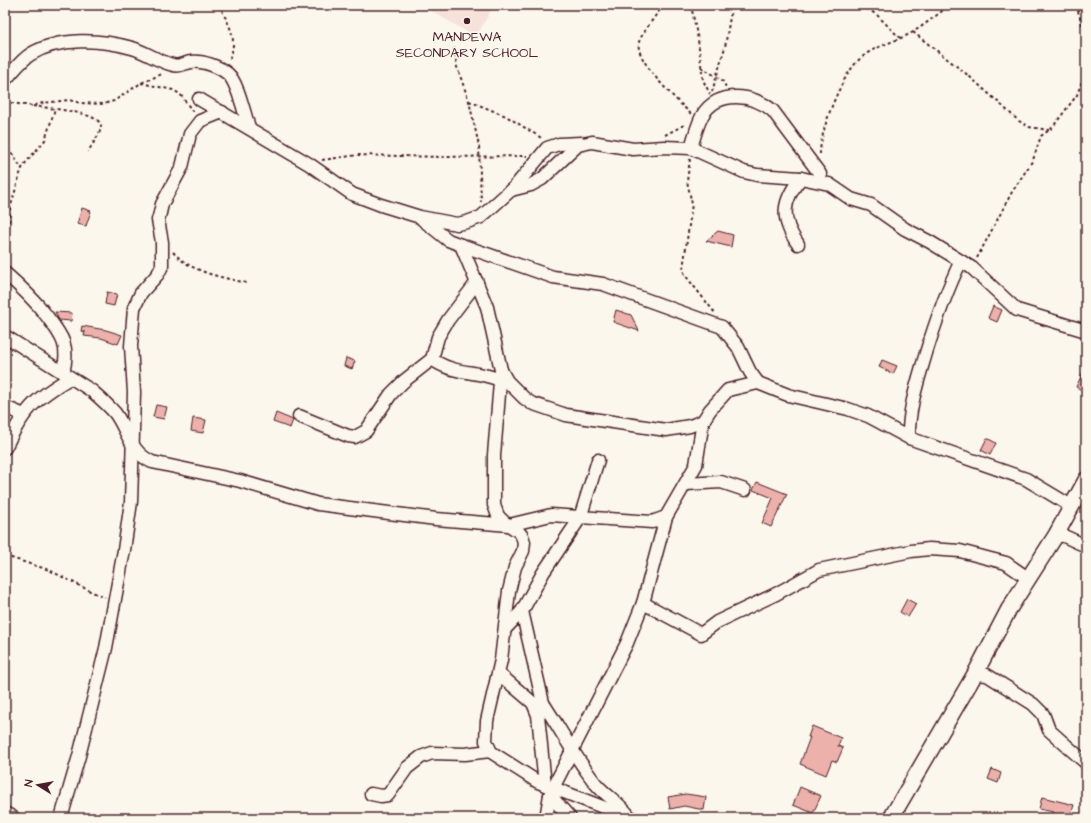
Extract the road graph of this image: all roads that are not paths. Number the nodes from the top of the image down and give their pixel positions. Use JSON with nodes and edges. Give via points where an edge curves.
{"nodes":[{"id":1,"x":5,"y":80,"type":"edge"},
{"id":2,"x":199,"y":99,"type":"dead end"},
{"id":3,"x":222,"y":112,"type":"junction"},
{"id":4,"x":249,"y":127,"type":"junction"},
{"id":5,"x":585,"y":143,"type":"junction"},
{"id":6,"x":691,"y":148,"type":"junction"},
{"id":7,"x":820,"y":174,"type":"road end"},
{"id":8,"x":801,"y":178,"type":"junction"},
{"id":9,"x":511,"y":190,"type":"junction"},
{"id":10,"x":420,"y":217,"type":"junction"},
{"id":11,"x":798,"y":244,"type":"dead end"},
{"id":12,"x":461,"y":245,"type":"junction"},
{"id":13,"x":961,"y":261,"type":"junction"},
{"id":14,"x":5,"y":273,"type":"edge"},
{"id":15,"x":478,"y":282,"type":"junction"},
{"id":16,"x":1086,"y":331,"type":"edge"},
{"id":17,"x":5,"y":336,"type":"edge"},
{"id":18,"x":432,"y":359,"type":"junction"},
{"id":19,"x":501,"y":375,"type":"junction"},
{"id":20,"x":66,"y":376,"type":"junction"},
{"id":21,"x":758,"y":383,"type":"junction"},
{"id":22,"x":5,"y":407,"type":"edge"},
{"id":23,"x":24,"y":415,"type":"junction"},
{"id":24,"x":299,"y":416,"type":"dead end"},
{"id":25,"x":703,"y":420,"type":"junction"},
{"id":26,"x":10,"y":431,"type":"edge"},
{"id":27,"x":909,"y":438,"type":"junction"},
{"id":28,"x":132,"y":447,"type":"junction"},
{"id":29,"x":5,"y":448,"type":"edge"},
{"id":30,"x":598,"y":460,"type":"dead end"},
{"id":31,"x":1086,"y":480,"type":"edge"},
{"id":32,"x":686,"y":484,"type":"junction"},
{"id":33,"x":745,"y":490,"type":"dead end"},
{"id":34,"x":1071,"y":506,"type":"junction"},
{"id":35,"x":666,"y":517,"type":"junction"},
{"id":36,"x":580,"y":518,"type":"junction"},
{"id":37,"x":509,"y":525,"type":"junction"},
{"id":38,"x":1056,"y":535,"type":"junction"},
{"id":39,"x":1086,"y":546,"type":"edge"},
{"id":40,"x":1029,"y":579,"type":"junction"},
{"id":41,"x":643,"y":603,"type":"junction"},
{"id":42,"x":522,"y":611,"type":"junction"},
{"id":43,"x":505,"y":629,"type":"junction"},
{"id":44,"x":499,"y":674,"type":"junction"},
{"id":45,"x":975,"y":674,"type":"junction"},
{"id":46,"x":544,"y":703,"type":"junction"},
{"id":47,"x":540,"y":728,"type":"junction"},
{"id":48,"x":490,"y":751,"type":"junction"},
{"id":49,"x":573,"y":752,"type":"junction"},
{"id":50,"x":1086,"y":762,"type":"edge"},
{"id":51,"x":550,"y":789,"type":"junction"},
{"id":52,"x":372,"y":794,"type":"dead end"},
{"id":53,"x":5,"y":813,"type":"edge"},
{"id":54,"x":14,"y":818,"type":"edge"},
{"id":55,"x":61,"y":818,"type":"edge"},
{"id":56,"x":546,"y":818,"type":"edge"},
{"id":57,"x":570,"y":818,"type":"edge"},
{"id":58,"x":630,"y":818,"type":"edge"},
{"id":59,"x":891,"y":818,"type":"edge"}],
"edges":[{"from":1,"to":4,"type":"street","via":[[30,55],[47,46],[84,42],[119,45],[173,65],[202,62],[222,70],[232,79]]},
{"from":2,"to":3,"type":"street"},
{"from":3,"to":4,"type":"street"},
{"from":3,"to":28,"type":"street","via":[[200,121],[190,134],[182,167],[162,204],[158,220],[163,262],[160,271],[141,293],[134,308],[131,346],[134,392]]},
{"from":4,"to":10,"type":"street","via":[[352,194]]},
{"from":5,"to":6,"type":"street","via":[[633,149],[664,146]]},
{"from":5,"to":9,"type":"street","via":[[573,149],[542,179]]},
{"from":5,"to":9,"type":"street","via":[[548,148]]},
{"from":6,"to":7,"type":"street","via":[[699,117],[716,102],[742,96],[764,103],[789,129]]},
{"from":6,"to":8,"type":"street","via":[[744,172]]},
{"from":8,"to":11,"type":"street","via":[[790,191],[785,213],[786,225]]},
{"from":8,"to":13,"type":"street","via":[[829,184],[851,199],[871,205],[905,229]]},
{"from":9,"to":10,"type":"street","via":[[481,217],[467,222],[457,224]]},
{"from":10,"to":12,"type":"street","via":[[448,240]]},
{"from":12,"to":15,"type":"street"},
{"from":12,"to":21,"type":"street","via":[[553,277],[603,284],[722,327],[738,347]]},
{"from":13,"to":16,"type":"street","via":[[1017,310]]},
{"from":13,"to":27,"type":"street","via":[[940,308],[922,365],[911,406]]},
{"from":14,"to":20,"type":"street","via":[[36,301],[61,334],[66,349]]},
{"from":15,"to":18,"type":"street","via":[[448,320],[438,337]]},
{"from":15,"to":19,"type":"street","via":[[487,306]]},
{"from":17,"to":20,"type":"street"},
{"from":18,"to":19,"type":"street","via":[[455,371]]},
{"from":18,"to":24,"type":"street","via":[[404,380],[391,394],[366,431],[360,435],[348,436]]},
{"from":19,"to":25,"type":"street","via":[[528,401],[566,415],[666,430],[690,426]]},
{"from":19,"to":37,"type":"street","via":[[494,455],[494,505],[498,516]]},
{"from":20,"to":23,"type":"street","via":[[36,400]]},
{"from":20,"to":28,"type":"street","via":[[92,391],[114,413]]},
{"from":21,"to":25,"type":"street","via":[[728,390]]},
{"from":21,"to":27,"type":"street","via":[[788,395],[868,416]]},
{"from":22,"to":23,"type":"street"},
{"from":23,"to":26,"type":"street"},
{"from":25,"to":32,"type":"street","via":[[696,465]]},
{"from":26,"to":29,"type":"street"},
{"from":27,"to":34,"type":"street","via":[[1026,479]]},
{"from":28,"to":37,"type":"street","via":[[140,456],[152,462],[253,484],[318,504],[436,519]]},
{"from":28,"to":55,"type":"street","via":[[131,502],[106,648]]},
{"from":30,"to":36,"type":"street"},
{"from":31,"to":34,"type":"main road"},
{"from":32,"to":33,"type":"street","via":[[721,482]]},
{"from":32,"to":35,"type":"street"},
{"from":34,"to":38,"type":"main road"},
{"from":35,"to":36,"type":"street","via":[[652,522]]},
{"from":35,"to":41,"type":"street"},
{"from":36,"to":37,"type":"street","via":[[551,515]]},
{"from":36,"to":42,"type":"street","via":[[543,573]]},
{"from":37,"to":43,"type":"street","via":[[522,536],[524,542],[509,591]]},
{"from":38,"to":39,"type":"street"},
{"from":38,"to":40,"type":"main road"},
{"from":40,"to":41,"type":"street","via":[[1006,563],[960,551],[929,549],[840,564],[820,570],[717,622],[701,634]]},
{"from":40,"to":45,"type":"main road","via":[[1008,609]]},
{"from":41,"to":49,"type":"street","via":[[627,643]]},
{"from":42,"to":43,"type":"street"},
{"from":42,"to":46,"type":"street"},
{"from":43,"to":44,"type":"street"},
{"from":44,"to":47,"type":"street","via":[[533,703]]},
{"from":44,"to":48,"type":"street","via":[[487,721],[486,741]]},
{"from":45,"to":50,"type":"street","via":[[987,675],[1033,704],[1043,714],[1049,730]]},
{"from":45,"to":59,"type":"main road"},
{"from":46,"to":47,"type":"street"},
{"from":46,"to":49,"type":"street"},
{"from":47,"to":51,"type":"street"},
{"from":48,"to":51,"type":"street"},
{"from":48,"to":52,"type":"street","via":[[428,754],[407,768],[388,795]]},
{"from":49,"to":51,"type":"street"},
{"from":49,"to":58,"type":"street","via":[[598,786],[624,809]]},
{"from":51,"to":56,"type":"street"},
{"from":51,"to":57,"type":"street"},
{"from":51,"to":58,"type":"street"},
{"from":53,"to":54,"type":"street"}]}
